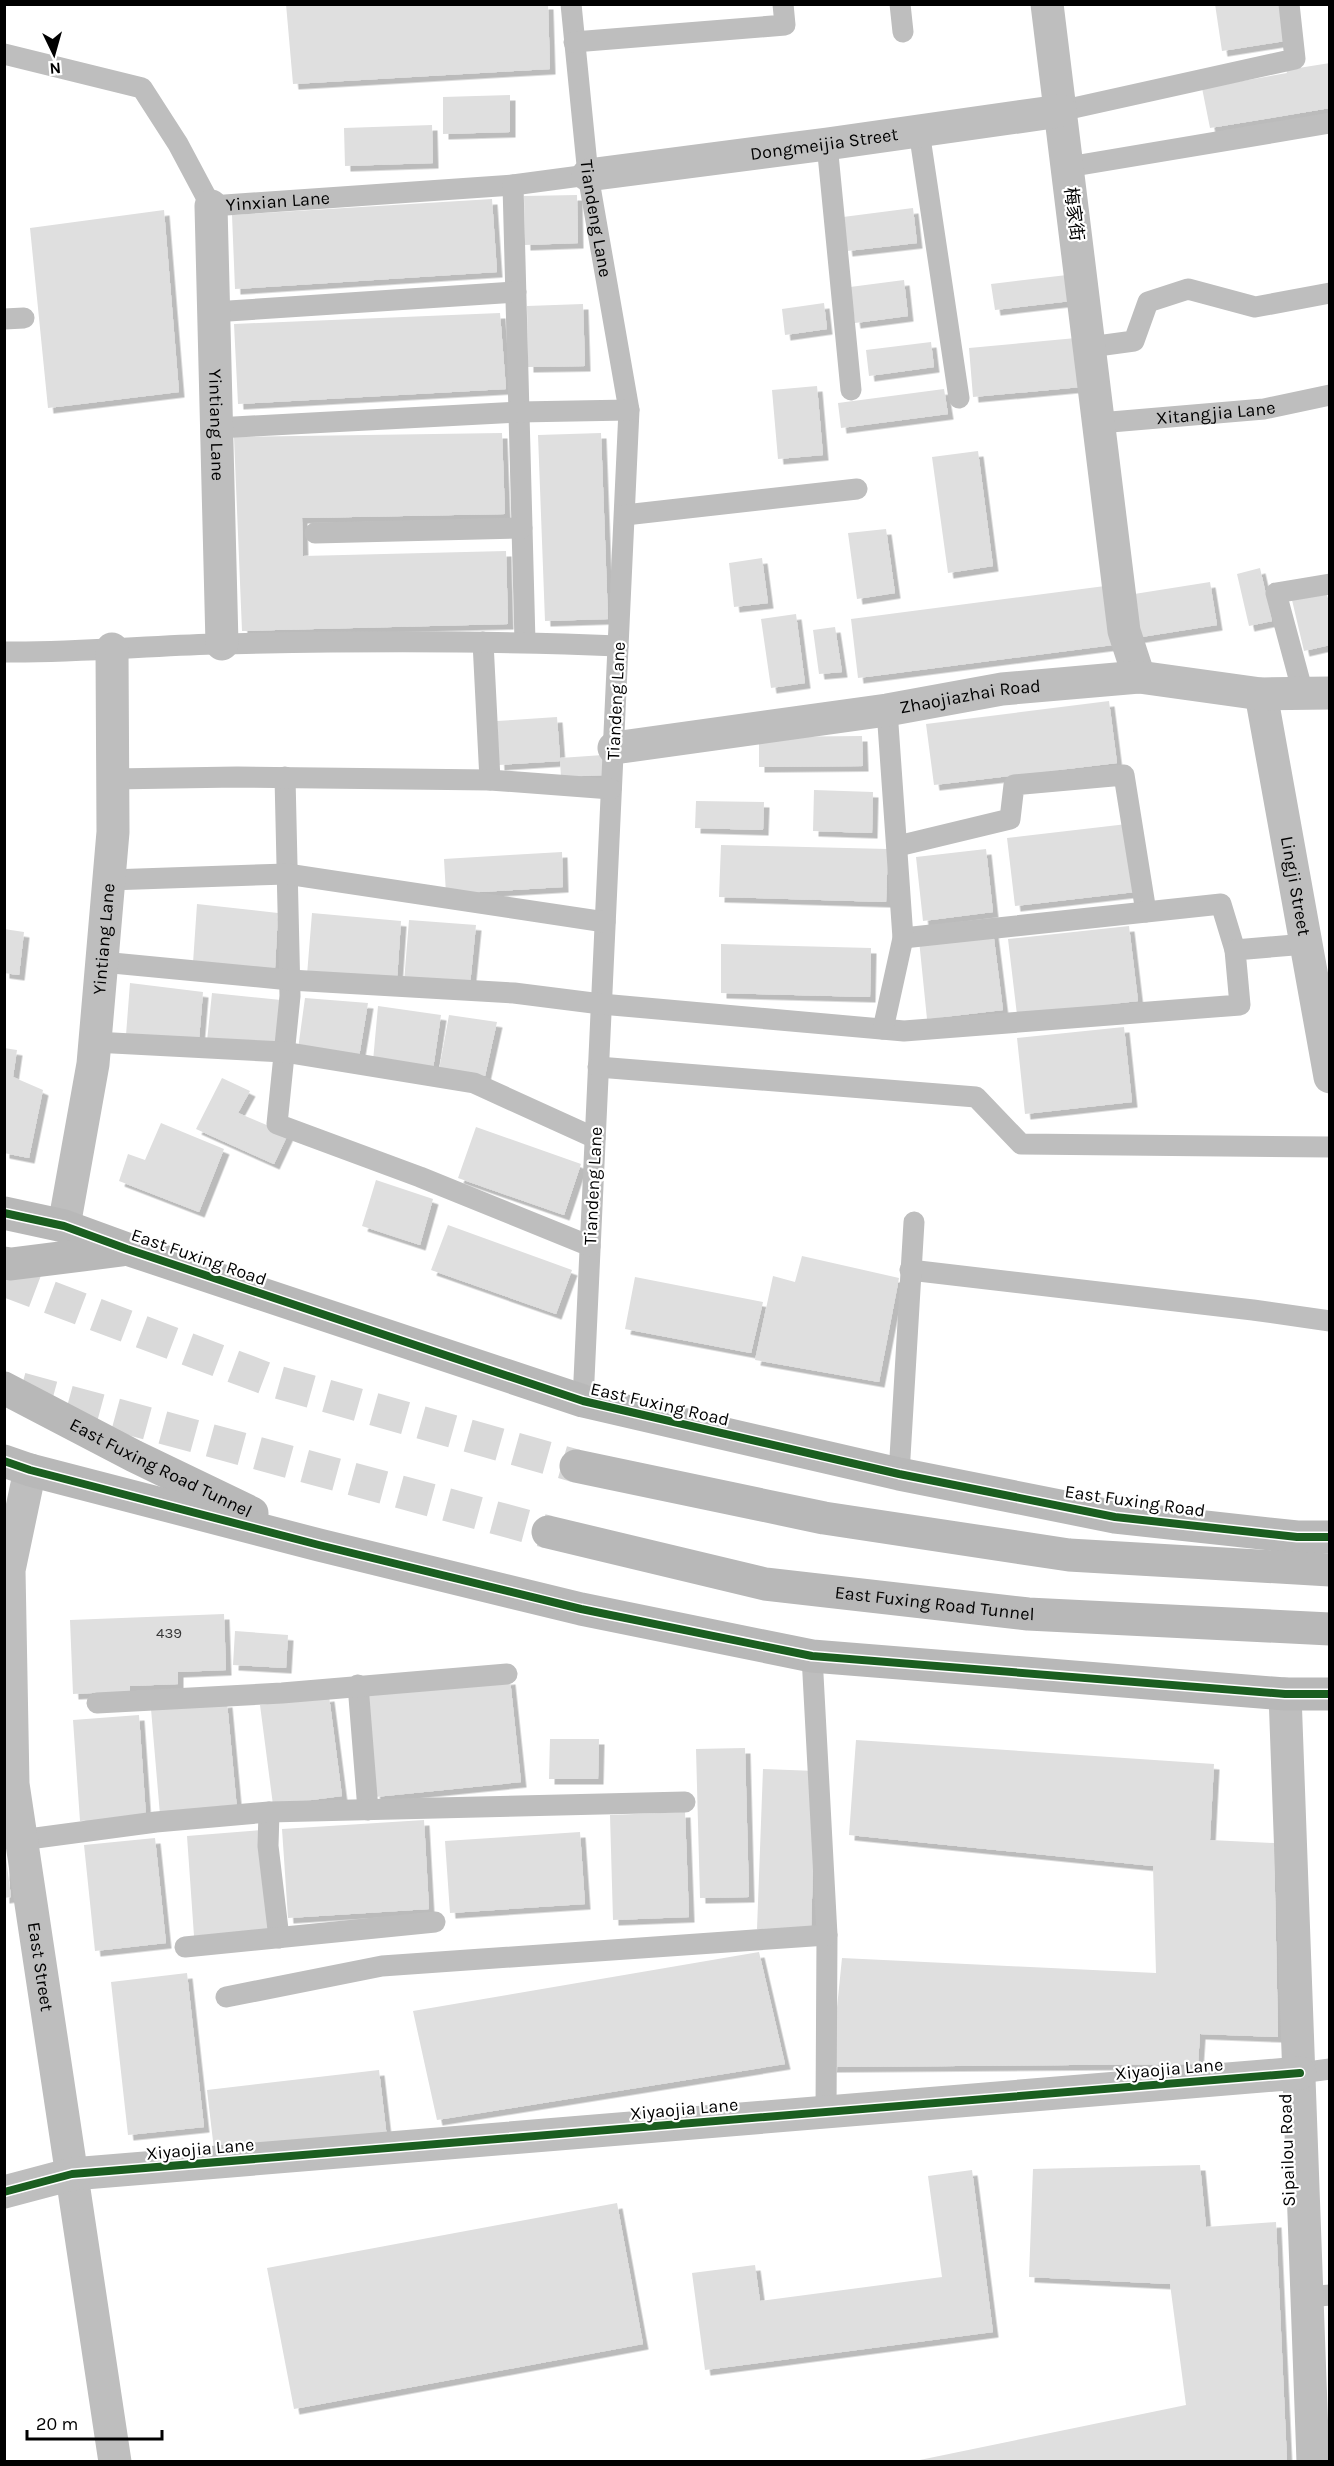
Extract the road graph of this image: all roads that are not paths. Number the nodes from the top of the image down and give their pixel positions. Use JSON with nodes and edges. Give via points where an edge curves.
{"nodes":[{"id":1,"x":572,"y":4,"type":"edge"},
{"id":2,"x":783,"y":4,"type":"edge"},
{"id":3,"x":900,"y":4,"type":"edge"},
{"id":4,"x":1047,"y":4,"type":"edge"},
{"id":5,"x":1289,"y":4,"type":"edge"},
{"id":6,"x":903,"y":32,"type":"dead end"},
{"id":7,"x":574,"y":42,"type":"junction"},
{"id":8,"x":4,"y":54,"type":"edge"},
{"id":9,"x":1060,"y":111,"type":"junction"},
{"id":10,"x":1329,"y":123,"type":"edge"},
{"id":11,"x":919,"y":131,"type":"junction"},
{"id":12,"x":826,"y":144,"type":"junction"},
{"id":13,"x":1068,"y":167,"type":"junction"},
{"id":14,"x":588,"y":175,"type":"junction"},
{"id":15,"x":513,"y":185,"type":"junction"},
{"id":16,"x":211,"y":206,"type":"junction"},
{"id":17,"x":516,"y":292,"type":"junction"},
{"id":18,"x":1329,"y":293,"type":"edge"},
{"id":19,"x":213,"y":312,"type":"junction"},
{"id":20,"x":1090,"y":347,"type":"junction"},
{"id":21,"x":851,"y":390,"type":"dead end"},
{"id":22,"x":1329,"y":395,"type":"edge"},
{"id":23,"x":959,"y":398,"type":"dead end"},
{"id":24,"x":629,"y":410,"type":"junction"},
{"id":25,"x":519,"y":412,"type":"junction"},
{"id":26,"x":1099,"y":423,"type":"junction"},
{"id":27,"x":216,"y":428,"type":"junction"},
{"id":28,"x":857,"y":489,"type":"dead end"},
{"id":29,"x":625,"y":515,"type":"junction"},
{"id":30,"x":522,"y":528,"type":"junction"},
{"id":31,"x":315,"y":533,"type":"dead end"},
{"id":32,"x":1329,"y":584,"type":"edge"},
{"id":33,"x":483,"y":642,"type":"junction"},
{"id":34,"x":525,"y":642,"type":"junction"},
{"id":35,"x":222,"y":644,"type":"junction"},
{"id":36,"x":618,"y":646,"type":"junction"},
{"id":37,"x":112,"y":650,"type":"junction"},
{"id":38,"x":4,"y":652,"type":"edge"},
{"id":39,"x":1139,"y":677,"type":"junction"},
{"id":40,"x":1316,"y":693,"type":"edge"},
{"id":41,"x":1261,"y":694,"type":"junction"},
{"id":42,"x":887,"y":710,"type":"junction"},
{"id":43,"x":614,"y":748,"type":"junction"},
{"id":44,"x":285,"y":777,"type":"junction"},
{"id":45,"x":113,"y":779,"type":"junction"},
{"id":46,"x":490,"y":780,"type":"junction"},
{"id":47,"x":611,"y":789,"type":"junction"},
{"id":48,"x":898,"y":846,"type":"junction"},
{"id":49,"x":288,"y":874,"type":"junction"},
{"id":50,"x":109,"y":880,"type":"junction"},
{"id":51,"x":1146,"y":912,"type":"junction"},
{"id":52,"x":605,"y":922,"type":"junction"},
{"id":53,"x":903,"y":938,"type":"junction"},
{"id":54,"x":1306,"y":944,"type":"junction"},
{"id":55,"x":1235,"y":950,"type":"junction"},
{"id":56,"x":102,"y":962,"type":"junction"},
{"id":57,"x":290,"y":980,"type":"junction"},
{"id":58,"x":601,"y":1004,"type":"junction"},
{"id":59,"x":883,"y":1029,"type":"junction"},
{"id":60,"x":94,"y":1042,"type":"junction"},
{"id":61,"x":284,"y":1052,"type":"junction"},
{"id":62,"x":598,"y":1067,"type":"junction"},
{"id":63,"x":1329,"y":1077,"type":"edge"},
{"id":64,"x":595,"y":1138,"type":"junction"},
{"id":65,"x":1329,"y":1147,"type":"edge"},
{"id":66,"x":4,"y":1213,"type":"edge"},
{"id":67,"x":914,"y":1222,"type":"dead end"},
{"id":68,"x":63,"y":1226,"type":"junction"},
{"id":69,"x":590,"y":1246,"type":"junction"},
{"id":70,"x":127,"y":1249,"type":"junction"},
{"id":71,"x":4,"y":1263,"type":"edge"},
{"id":72,"x":910,"y":1270,"type":"junction"},
{"id":73,"x":1329,"y":1321,"type":"edge"},
{"id":74,"x":4,"y":1388,"type":"edge"},
{"id":75,"x":583,"y":1401,"type":"junction"},
{"id":76,"x":17,"y":1466,"type":"edge"},
{"id":77,"x":576,"y":1466,"type":"tunnel mouth"},
{"id":78,"x":899,"y":1474,"type":"junction"},
{"id":79,"x":548,"y":1532,"type":"tunnel mouth"},
{"id":80,"x":1329,"y":1537,"type":"edge"},
{"id":81,"x":319,"y":1545,"type":"junction"},
{"id":82,"x":7,"y":1570,"type":"edge"},
{"id":83,"x":1329,"y":1570,"type":"edge"},
{"id":84,"x":1329,"y":1629,"type":"edge"},
{"id":85,"x":812,"y":1656,"type":"junction"},
{"id":86,"x":507,"y":1674,"type":"dead end"},
{"id":87,"x":358,"y":1685,"type":"junction"},
{"id":88,"x":1285,"y":1694,"type":"junction"},
{"id":89,"x":1329,"y":1694,"type":"edge"},
{"id":90,"x":97,"y":1703,"type":"dead end"},
{"id":91,"x":8,"y":1732,"type":"edge"},
{"id":92,"x":685,"y":1802,"type":"dead end"},
{"id":93,"x":368,"y":1810,"type":"junction"},
{"id":94,"x":268,"y":1812,"type":"junction"},
{"id":95,"x":21,"y":1840,"type":"junction"},
{"id":96,"x":435,"y":1922,"type":"dead end"},
{"id":97,"x":827,"y":1935,"type":"junction"},
{"id":98,"x":279,"y":1938,"type":"junction"},
{"id":99,"x":184,"y":1947,"type":"dead end"},
{"id":100,"x":226,"y":1997,"type":"dead end"},
{"id":101,"x":1315,"y":2071,"type":"edge"},
{"id":102,"x":826,"y":2112,"type":"junction"},
{"id":103,"x":72,"y":2174,"type":"junction"},
{"id":104,"x":4,"y":2192,"type":"edge"},
{"id":105,"x":1318,"y":2296,"type":"edge"},
{"id":106,"x":115,"y":2462,"type":"edge"},
{"id":107,"x":1313,"y":2462,"type":"edge"}],
"edges":[{"from":1,"to":7,"type":"lane","name":"Tiandeng Lane"},
{"from":2,"to":7,"type":"lane","via":[[785,25]]},
{"from":3,"to":6,"type":"lane"},
{"from":4,"to":9,"type":"street","name":"梅家街"},
{"from":5,"to":9,"type":"lane","via":[[1295,59]]},
{"from":7,"to":14,"type":"lane","name":"Tiandeng Lane"},
{"from":8,"to":16,"type":"lane","name":"Yinxian Lane","via":[[142,88]]},
{"from":9,"to":11,"type":"street","name":"Dongmeijia Street"},
{"from":9,"to":13,"type":"street","name":"梅家街"},
{"from":10,"to":13,"type":"lane"},
{"from":11,"to":12,"type":"street","name":"Dongmeijia Street"},
{"from":11,"to":23,"type":"lane"},
{"from":12,"to":14,"type":"street","name":"Dongmeijia Street"},
{"from":12,"to":21,"type":"lane"},
{"from":13,"to":20,"type":"street","name":"梅家街"},
{"from":14,"to":15,"type":"lane","name":"Yinxian Lane"},
{"from":14,"to":24,"type":"lane","name":"Tiandeng Lane"},
{"from":15,"to":16,"type":"lane","name":"Yinxian Lane"},
{"from":15,"to":17,"type":"lane"},
{"from":16,"to":19,"type":"street","name":"Yintiang Lane"},
{"from":17,"to":19,"type":"lane"},
{"from":17,"to":25,"type":"lane"},
{"from":18,"to":20,"type":"lane","via":[[1255,307],[1188,289],[1148,302],[1134,341]]},
{"from":19,"to":27,"type":"street","name":"Yintiang Lane"},
{"from":20,"to":26,"type":"street","name":"梅家街"},
{"from":22,"to":26,"type":"lane","name":"Xitangjia Lane","via":[[1264,409]]},
{"from":24,"to":25,"type":"lane"},
{"from":24,"to":29,"type":"lane","name":"Tiandeng Lane"},
{"from":25,"to":27,"type":"lane"},
{"from":25,"to":30,"type":"lane"},
{"from":26,"to":39,"type":"street","via":[[1124,630]]},
{"from":27,"to":35,"type":"street","name":"Yintiang Lane"},
{"from":28,"to":29,"type":"lane"},
{"from":29,"to":36,"type":"lane","name":"Tiandeng Lane"},
{"from":30,"to":31,"type":"lane"},
{"from":30,"to":34,"type":"lane"},
{"from":32,"to":40,"type":"lane","via":[[1276,593]]},
{"from":33,"to":34,"type":"lane"},
{"from":33,"to":35,"type":"lane"},
{"from":33,"to":46,"type":"lane"},
{"from":34,"to":36,"type":"lane"},
{"from":35,"to":37,"type":"lane"},
{"from":36,"to":43,"type":"lane","name":"Tiandeng Lane"},
{"from":37,"to":38,"type":"lane"},
{"from":37,"to":45,"type":"street","name":"Yintiang Lane"},
{"from":39,"to":41,"type":"street","name":"Zhaojiazhai Road"},
{"from":39,"to":42,"type":"street","name":"Zhaojiazhai Road","via":[[1002,689]]},
{"from":40,"to":41,"type":"street","name":"Zhaojiazhai Road"},
{"from":41,"to":54,"type":"street","name":"Lingji Street"},
{"from":42,"to":43,"type":"street","name":"Zhaojiazhai Road"},
{"from":42,"to":48,"type":"lane"},
{"from":43,"to":47,"type":"lane","name":"Tiandeng Lane"},
{"from":44,"to":45,"type":"lane"},
{"from":44,"to":46,"type":"lane"},
{"from":44,"to":49,"type":"lane"},
{"from":45,"to":50,"type":"street","name":"Yintiang Lane"},
{"from":46,"to":47,"type":"lane"},
{"from":47,"to":52,"type":"lane","name":"Tiandeng Lane"},
{"from":48,"to":51,"type":"lane","via":[[1010,819],[1014,785],[1124,775]]},
{"from":48,"to":53,"type":"lane"},
{"from":49,"to":50,"type":"lane"},
{"from":49,"to":52,"type":"lane"},
{"from":49,"to":57,"type":"lane"},
{"from":50,"to":56,"type":"street","name":"Yintiang Lane"},
{"from":51,"to":53,"type":"lane"},
{"from":51,"to":55,"type":"lane","via":[[1221,904]]},
{"from":52,"to":58,"type":"lane","name":"Tiandeng Lane"},
{"from":53,"to":59,"type":"lane"},
{"from":54,"to":55,"type":"lane"},
{"from":54,"to":63,"type":"street","name":"Lingji Street"},
{"from":55,"to":59,"type":"lane","via":[[1240,1005],[904,1031]]},
{"from":56,"to":57,"type":"lane"},
{"from":56,"to":60,"type":"street","name":"Yintiang Lane"},
{"from":57,"to":58,"type":"lane","via":[[514,993]]},
{"from":57,"to":61,"type":"lane"},
{"from":58,"to":59,"type":"lane"},
{"from":58,"to":62,"type":"lane","name":"Tiandeng Lane"},
{"from":60,"to":61,"type":"lane"},
{"from":60,"to":68,"type":"street","name":"Yintiang Lane"},
{"from":61,"to":64,"type":"lane","via":[[474,1083]]},
{"from":61,"to":69,"type":"lane","via":[[277,1124],[420,1176]]},
{"from":62,"to":64,"type":"lane","name":"Tiandeng Lane"},
{"from":62,"to":65,"type":"lane","via":[[975,1097],[1021,1144]]},
{"from":64,"to":69,"type":"lane","name":"Tiandeng Lane"},
{"from":66,"to":68,"type":"main road","name":"East Fuxing Road"},
{"from":67,"to":72,"type":"lane"},
{"from":68,"to":70,"type":"main road","name":"East Fuxing Road"},
{"from":69,"to":75,"type":"lane","name":"Tiandeng Lane"},
{"from":70,"to":71,"type":"main road"},
{"from":70,"to":75,"type":"main road","name":"East Fuxing Road"},
{"from":72,"to":73,"type":"lane"},
{"from":72,"to":78,"type":"lane"},
{"from":74,"to":81,"type":"main road","name":"East Fuxing Road Tunnel"},
{"from":75,"to":78,"type":"main road","name":"East Fuxing Road"},
{"from":76,"to":81,"type":"main road"},
{"from":76,"to":82,"type":"street","name":"East Street"},
{"from":77,"to":83,"type":"main road","via":[[824,1518],[1069,1555]]},
{"from":78,"to":80,"type":"main road","name":"East Fuxing Road","via":[[1114,1517]]},
{"from":79,"to":84,"type":"main road","name":"East Fuxing Road Tunnel","via":[[765,1584],[1028,1614]]},
{"from":81,"to":85,"type":"main road","via":[[581,1609]]},
{"from":82,"to":91,"type":"street","name":"East Street"},
{"from":85,"to":88,"type":"main road"},
{"from":85,"to":97,"type":"lane"},
{"from":86,"to":87,"type":"lane"},
{"from":87,"to":90,"type":"lane"},
{"from":87,"to":93,"type":"lane"},
{"from":88,"to":89,"type":"main road"},
{"from":88,"to":101,"type":"street","name":"Sipailou Road"},
{"from":91,"to":95,"type":"street","name":"East Street"},
{"from":92,"to":93,"type":"lane"},
{"from":93,"to":94,"type":"lane"},
{"from":94,"to":95,"type":"lane"},
{"from":94,"to":98,"type":"lane"},
{"from":95,"to":103,"type":"street","name":"East Street"},
{"from":96,"to":98,"type":"lane"},
{"from":97,"to":100,"type":"lane","via":[[382,1966]]},
{"from":97,"to":102,"type":"lane"},
{"from":98,"to":99,"type":"lane"},
{"from":101,"to":102,"type":"street","name":"Xiyaojia Lane"},
{"from":101,"to":105,"type":"street","name":"Sipailou Road"},
{"from":102,"to":103,"type":"street","name":"Xiyaojia Lane"},
{"from":103,"to":104,"type":"street","name":"Xiyaojia Lane"},
{"from":103,"to":106,"type":"street","name":"East Street"},
{"from":105,"to":107,"type":"street","name":"Sipailou Road"}]}
